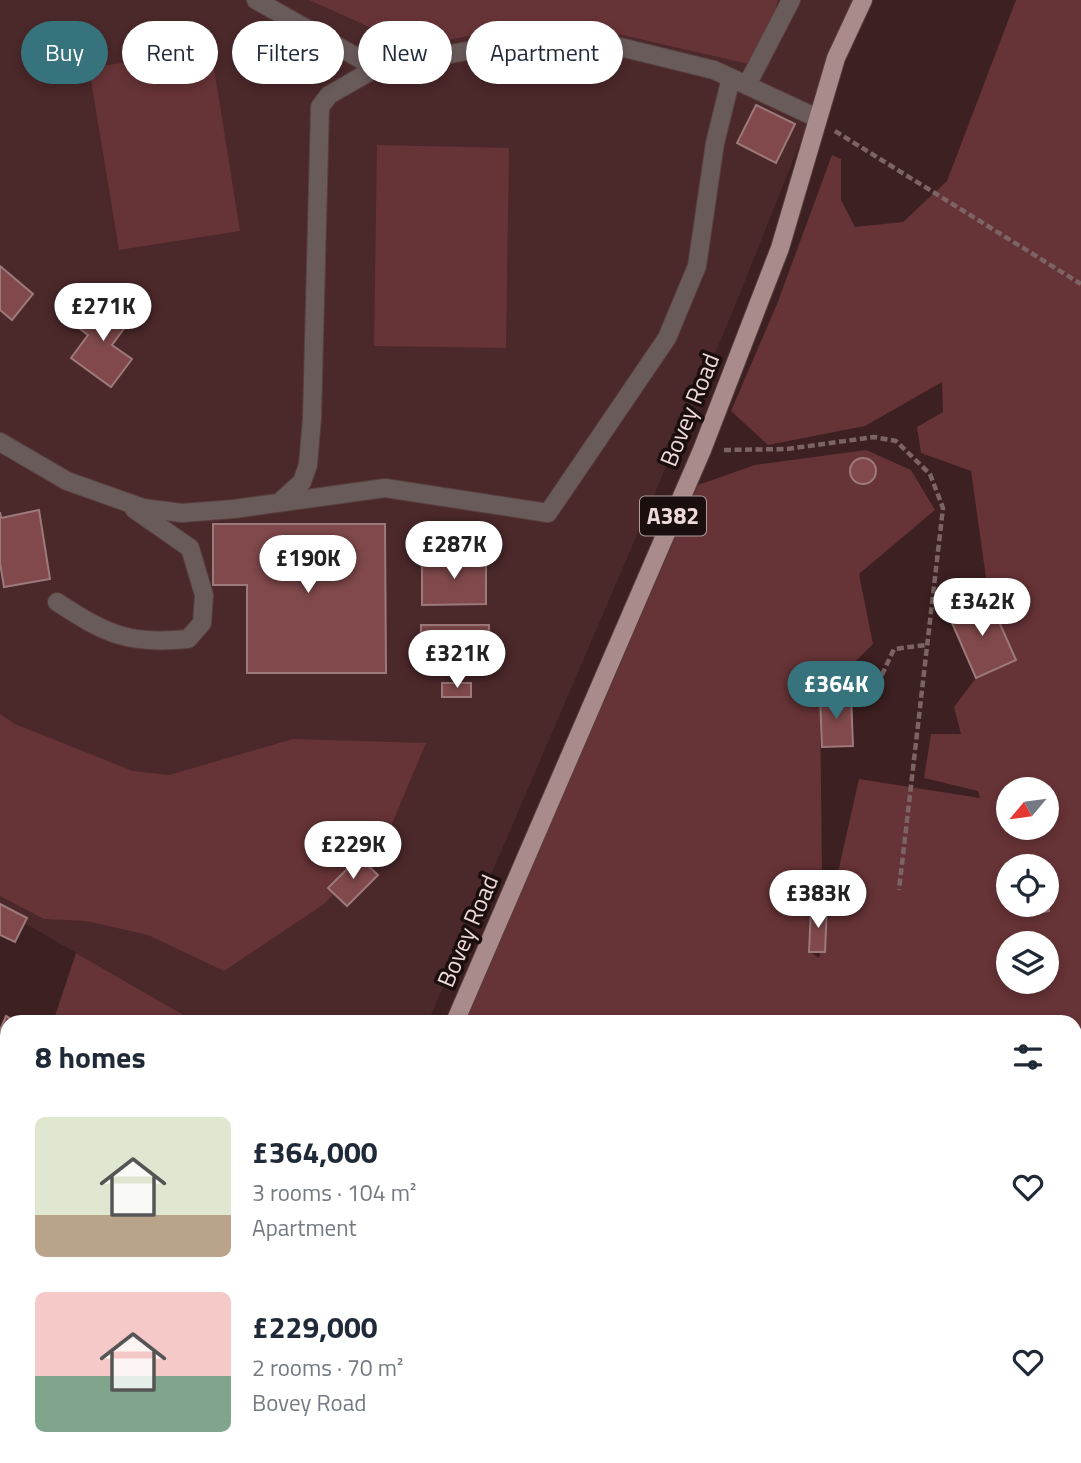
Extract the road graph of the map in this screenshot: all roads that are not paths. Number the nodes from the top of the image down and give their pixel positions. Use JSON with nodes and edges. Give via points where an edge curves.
{"nodes":[{"id":1,"x":256,"y":0,"type":"edge"},
{"id":2,"x":791,"y":0,"type":"edge"},
{"id":3,"x":863,"y":0,"type":"edge"},
{"id":4,"x":452,"y":54,"type":"edge"},
{"id":5,"x":358,"y":58,"type":"edge"},
{"id":6,"x":358,"y":78,"type":"edge"},
{"id":7,"x":739,"y":82,"type":"junction"},
{"id":8,"x":817,"y":118,"type":"junction"},
{"id":9,"x":0,"y":442,"type":"edge"},
{"id":10,"x":115,"y":498,"type":"junction"},
{"id":11,"x":281,"y":500,"type":"junction"},
{"id":12,"x":57,"y":602,"type":"dead end"},
{"id":13,"x":458,"y":1015,"type":"edge"}],
"edges":[{"from":1,"to":5,"type":"lane"},
{"from":2,"to":7,"type":"lane"},
{"from":3,"to":8,"type":"main road","name":"Bovey Road","number":"A382","via":[[836,58]]},
{"from":4,"to":7,"type":"lane","via":[[563,33],[714,70]]},
{"from":6,"to":11,"type":"lane","via":[[329,95],[320,107],[308,465],[302,482]]},
{"from":7,"to":8,"type":"lane"},
{"from":7,"to":11,"type":"lane","via":[[715,144],[697,265],[667,338],[548,513],[385,488]]},
{"from":8,"to":13,"type":"main road","name":"Bovey Road","number":"A382","via":[[780,248],[702,450]]},
{"from":9,"to":10,"type":"lane","via":[[67,481]]},
{"from":10,"to":11,"type":"lane","via":[[143,508],[182,513]]},
{"from":10,"to":12,"type":"lane","via":[[190,548],[204,595],[202,623],[188,639],[151,643],[93,626]]}]}
